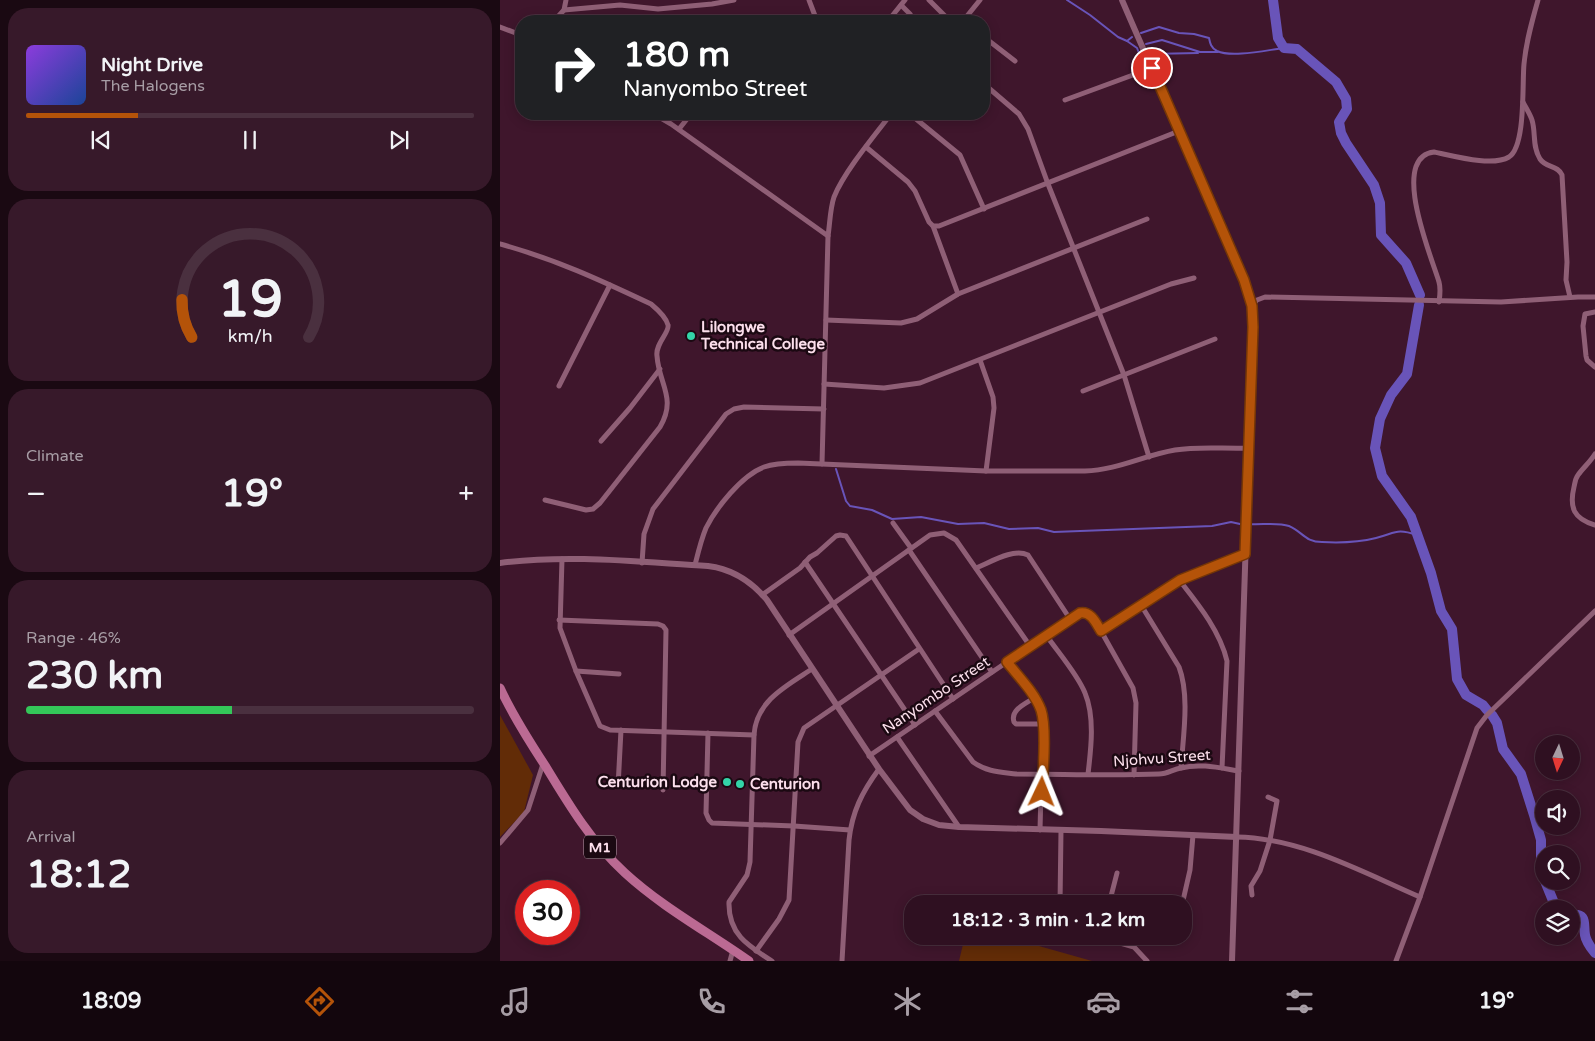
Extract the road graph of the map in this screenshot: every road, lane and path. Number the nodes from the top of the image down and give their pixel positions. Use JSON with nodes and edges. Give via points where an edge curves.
{"nodes":[{"id":1,"x":566,"y":0,"type":"edge"},
{"id":2,"x":734,"y":0,"type":"edge"},
{"id":3,"x":809,"y":0,"type":"edge"},
{"id":4,"x":930,"y":0,"type":"edge"},
{"id":5,"x":980,"y":0,"type":"edge"},
{"id":6,"x":1122,"y":0,"type":"edge"},
{"id":7,"x":1538,"y":0,"type":"edge"},
{"id":8,"x":903,"y":2,"type":"edge"},
{"id":9,"x":564,"y":10,"type":"junction"},
{"id":10,"x":559,"y":15,"type":"edge"},
{"id":11,"x":815,"y":15,"type":"edge"},
{"id":12,"x":893,"y":15,"type":"edge"},
{"id":13,"x":911,"y":15,"type":"edge"},
{"id":14,"x":944,"y":15,"type":"edge"},
{"id":15,"x":968,"y":15,"type":"edge"},
{"id":16,"x":500,"y":27,"type":"edge"},
{"id":17,"x":515,"y":33,"type":"edge"},
{"id":18,"x":990,"y":42,"type":"edge"},
{"id":19,"x":1015,"y":61,"type":"dead end"},
{"id":20,"x":1152,"y":68,"type":"junction"},
{"id":21,"x":990,"y":89,"type":"edge"},
{"id":22,"x":1065,"y":100,"type":"dead end"},
{"id":23,"x":1523,"y":102,"type":"junction"},
{"id":24,"x":663,"y":120,"type":"edge"},
{"id":25,"x":686,"y":120,"type":"edge"},
{"id":26,"x":886,"y":120,"type":"edge"},
{"id":27,"x":917,"y":120,"type":"edge"},
{"id":28,"x":679,"y":130,"type":"junction"},
{"id":29,"x":1179,"y":131,"type":"junction"},
{"id":30,"x":866,"y":147,"type":"junction"},
{"id":31,"x":1048,"y":184,"type":"junction"},
{"id":32,"x":984,"y":209,"type":"junction"},
{"id":33,"x":1147,"y":219,"type":"dead end"},
{"id":34,"x":933,"y":226,"type":"junction"},
{"id":35,"x":828,"y":236,"type":"junction"},
{"id":36,"x":500,"y":244,"type":"edge"},
{"id":37,"x":1074,"y":248,"type":"junction"},
{"id":38,"x":1194,"y":278,"type":"dead end"},
{"id":39,"x":610,"y":285,"type":"junction"},
{"id":40,"x":958,"y":294,"type":"junction"},
{"id":41,"x":1570,"y":297,"type":"junction"},
{"id":42,"x":1594,"y":299,"type":"edge"},
{"id":43,"x":1439,"y":302,"type":"junction"},
{"id":44,"x":1252,"y":306,"type":"junction"},
{"id":45,"x":1099,"y":312,"type":"junction"},
{"id":46,"x":1595,"y":312,"type":"edge"},
{"id":47,"x":826,"y":320,"type":"junction"},
{"id":48,"x":1215,"y":339,"type":"dead end"},
{"id":49,"x":980,"y":360,"type":"junction"},
{"id":50,"x":1595,"y":367,"type":"edge"},
{"id":51,"x":660,"y":369,"type":"junction"},
{"id":52,"x":1124,"y":375,"type":"junction"},
{"id":53,"x":824,"y":384,"type":"junction"},
{"id":54,"x":559,"y":386,"type":"dead end"},
{"id":55,"x":1083,"y":391,"type":"dead end"},
{"id":56,"x":824,"y":409,"type":"junction"},
{"id":57,"x":601,"y":441,"type":"dead end"},
{"id":58,"x":1249,"y":448,"type":"junction"},
{"id":59,"x":1595,"y":454,"type":"edge"},
{"id":60,"x":1149,"y":457,"type":"junction"},
{"id":61,"x":822,"y":464,"type":"junction"},
{"id":62,"x":986,"y":471,"type":"junction"},
{"id":63,"x":545,"y":500,"type":"dead end"},
{"id":64,"x":893,"y":523,"type":"dead end"},
{"id":65,"x":1595,"y":525,"type":"edge"},
{"id":66,"x":910,"y":549,"type":"junction"},
{"id":67,"x":1245,"y":554,"type":"junction"},
{"id":68,"x":562,"y":560,"type":"junction"},
{"id":69,"x":805,"y":562,"type":"junction"},
{"id":70,"x":642,"y":563,"type":"junction"},
{"id":71,"x":500,"y":564,"type":"edge"},
{"id":72,"x":694,"y":566,"type":"junction"},
{"id":73,"x":976,"y":568,"type":"junction"},
{"id":74,"x":871,"y":576,"type":"junction"},
{"id":75,"x":1180,"y":580,"type":"junction"},
{"id":76,"x":762,"y":595,"type":"junction"},
{"id":77,"x":833,"y":603,"type":"junction"},
{"id":78,"x":1141,"y":605,"type":"junction"},
{"id":79,"x":1595,"y":611,"type":"edge"},
{"id":80,"x":1070,"y":619,"type":"junction"},
{"id":81,"x":559,"y":620,"type":"junction"},
{"id":82,"x":1101,"y":631,"type":"junction"},
{"id":83,"x":789,"y":635,"type":"junction"},
{"id":84,"x":1046,"y":635,"type":"junction"},
{"id":85,"x":1030,"y":646,"type":"junction"},
{"id":86,"x":919,"y":649,"type":"junction"},
{"id":87,"x":1007,"y":662,"type":"junction"},
{"id":88,"x":812,"y":669,"type":"junction"},
{"id":89,"x":576,"y":671,"type":"junction"},
{"id":90,"x":992,"y":672,"type":"junction"},
{"id":91,"x":619,"y":674,"type":"dead end"},
{"id":92,"x":881,"y":676,"type":"junction"},
{"id":93,"x":500,"y":688,"type":"edge"},
{"id":94,"x":1034,"y":698,"type":"junction"},
{"id":95,"x":953,"y":699,"type":"junction"},
{"id":96,"x":837,"y":705,"type":"junction"},
{"id":97,"x":935,"y":711,"type":"junction"},
{"id":98,"x":1044,"y":724,"type":"junction"},
{"id":99,"x":915,"y":725,"type":"junction"},
{"id":100,"x":621,"y":730,"type":"junction"},
{"id":101,"x":664,"y":731,"type":"junction"},
{"id":102,"x":708,"y":733,"type":"junction"},
{"id":103,"x":754,"y":735,"type":"junction"},
{"id":104,"x":896,"y":737,"type":"junction"},
{"id":105,"x":869,"y":756,"type":"junction"},
{"id":106,"x":544,"y":764,"type":"junction"},
{"id":107,"x":1181,"y":768,"type":"junction"},
{"id":108,"x":1222,"y":768,"type":"junction"},
{"id":109,"x":879,"y":770,"type":"junction"},
{"id":110,"x":1239,"y":771,"type":"junction"},
{"id":111,"x":1042,"y":774,"type":"junction"},
{"id":112,"x":1088,"y":774,"type":"junction"},
{"id":113,"x":1134,"y":775,"type":"junction"},
{"id":114,"x":618,"y":787,"type":"dead end"},
{"id":115,"x":663,"y":790,"type":"dead end"},
{"id":116,"x":1268,"y":797,"type":"dead end"},
{"id":117,"x":751,"y":824,"type":"junction"},
{"id":118,"x":794,"y":826,"type":"junction"},
{"id":119,"x":959,"y":827,"type":"junction"},
{"id":120,"x":850,"y":830,"type":"junction"},
{"id":121,"x":1040,"y":830,"type":"junction"},
{"id":122,"x":1061,"y":830,"type":"junction"},
{"id":123,"x":1193,"y":835,"type":"junction"},
{"id":124,"x":1237,"y":837,"type":"junction"},
{"id":125,"x":1270,"y":840,"type":"junction"},
{"id":126,"x":500,"y":843,"type":"edge"},
{"id":127,"x":1118,"y":873,"type":"dead end"},
{"id":128,"x":1060,"y":895,"type":"edge"},
{"id":129,"x":1112,"y":895,"type":"edge"},
{"id":130,"x":1184,"y":895,"type":"edge"},
{"id":131,"x":1252,"y":895,"type":"dead end"},
{"id":132,"x":1420,"y":897,"type":"junction"},
{"id":133,"x":1127,"y":945,"type":"edge"},
{"id":134,"x":733,"y":950,"type":"junction"},
{"id":135,"x":756,"y":951,"type":"junction"},
{"id":136,"x":730,"y":961,"type":"edge"},
{"id":137,"x":749,"y":961,"type":"edge"},
{"id":138,"x":772,"y":961,"type":"edge"},
{"id":139,"x":842,"y":961,"type":"edge"},
{"id":140,"x":1147,"y":961,"type":"edge"},
{"id":141,"x":1232,"y":961,"type":"edge"},
{"id":142,"x":1396,"y":961,"type":"edge"}],
"edges":[{"from":1,"to":9,"type":"street"},
{"from":2,"to":9,"type":"street","via":[[658,9],[620,5]]},
{"from":3,"to":11,"type":"street"},
{"from":4,"to":14,"type":"street"},
{"from":5,"to":15,"type":"street"},
{"from":6,"to":20,"type":"street"},
{"from":7,"to":23,"type":"street","via":[[1524,62]]},
{"from":8,"to":12,"type":"street"},
{"from":8,"to":13,"type":"street"},
{"from":9,"to":10,"type":"street"},
{"from":16,"to":17,"type":"street"},
{"from":18,"to":19,"type":"street"},
{"from":20,"to":22,"type":"street"},
{"from":20,"to":29,"type":"street"},
{"from":21,"to":31,"type":"street","via":[[1019,114],[1028,129]]},
{"from":23,"to":41,"type":"street","via":[[1532,120],[1539,156],[1562,175],[1566,280]]},
{"from":23,"to":43,"type":"street","via":[[1518,144],[1509,157],[1491,161],[1434,152],[1423,155],[1416,165],[1415,202],[1439,282]]},
{"from":24,"to":28,"type":"street"},
{"from":25,"to":28,"type":"street"},
{"from":26,"to":30,"type":"street"},
{"from":27,"to":32,"type":"street","via":[[960,155]]},
{"from":28,"to":35,"type":"street"},
{"from":29,"to":31,"type":"street"},
{"from":29,"to":44,"type":"street","via":[[1240,270]]},
{"from":30,"to":34,"type":"street","via":[[908,182]]},
{"from":30,"to":35,"type":"street","via":[[834,197]]},
{"from":31,"to":32,"type":"street"},
{"from":31,"to":37,"type":"street"},
{"from":32,"to":34,"type":"street","via":[[944,225]]},
{"from":33,"to":37,"type":"street"},
{"from":34,"to":40,"type":"street"},
{"from":35,"to":47,"type":"street"},
{"from":36,"to":39,"type":"street","via":[[537,254]]},
{"from":37,"to":40,"type":"street"},
{"from":37,"to":45,"type":"street"},
{"from":38,"to":45,"type":"street"},
{"from":39,"to":51,"type":"street","via":[[651,304],[668,325],[656,354]]},
{"from":39,"to":54,"type":"street"},
{"from":40,"to":47,"type":"street","via":[[917,320],[906,323]]},
{"from":41,"to":42,"type":"street"},
{"from":41,"to":43,"type":"street"},
{"from":43,"to":44,"type":"street","via":[[1265,297]]},
{"from":44,"to":58,"type":"street"},
{"from":45,"to":49,"type":"street"},
{"from":45,"to":52,"type":"street"},
{"from":46,"to":50,"type":"street","via":[[1585,314],[1584,326],[1587,360]]},
{"from":47,"to":53,"type":"street"},
{"from":48,"to":52,"type":"street"},
{"from":49,"to":53,"type":"street","via":[[920,383],[898,387]]},
{"from":49,"to":62,"type":"street","via":[[994,408]]},
{"from":51,"to":57,"type":"street"},
{"from":51,"to":63,"type":"street","via":[[668,401],[663,421],[600,503],[586,510]]},
{"from":52,"to":55,"type":"street"},
{"from":52,"to":60,"type":"street"},
{"from":53,"to":56,"type":"street"},
{"from":56,"to":61,"type":"street"},
{"from":56,"to":70,"type":"street","via":[[744,407],[726,414],[653,509],[644,534]]},
{"from":58,"to":60,"type":"street","via":[[1182,449]]},
{"from":58,"to":67,"type":"street"},
{"from":59,"to":65,"type":"street","via":[[1576,478],[1572,492],[1574,512],[1579,519]]},
{"from":60,"to":62,"type":"street","via":[[1099,471]]},
{"from":61,"to":62,"type":"street"},
{"from":61,"to":72,"type":"street","via":[[774,464],[748,477],[711,520]]},
{"from":64,"to":66,"type":"street"},
{"from":66,"to":73,"type":"street","via":[[930,535],[944,533],[956,540]]},
{"from":66,"to":74,"type":"street"},
{"from":66,"to":90,"type":"street"},
{"from":67,"to":75,"type":"street"},
{"from":67,"to":110,"type":"street"},
{"from":68,"to":70,"type":"street"},
{"from":68,"to":71,"type":"street"},
{"from":68,"to":81,"type":"street"},
{"from":69,"to":74,"type":"street","via":[[836,536],[843,535]]},
{"from":69,"to":76,"type":"street"},
{"from":69,"to":77,"type":"street"},
{"from":70,"to":72,"type":"street"},
{"from":72,"to":76,"type":"street","via":[[728,571]]},
{"from":73,"to":80,"type":"street","via":[[1010,554],[1028,555]]},
{"from":73,"to":85,"type":"street"},
{"from":74,"to":77,"type":"street"},
{"from":74,"to":86,"type":"street"},
{"from":75,"to":78,"type":"street"},
{"from":75,"to":108,"type":"street","via":[[1225,650]]},
{"from":76,"to":83,"type":"street"},
{"from":77,"to":83,"type":"street"},
{"from":77,"to":92,"type":"street"},
{"from":78,"to":82,"type":"street"},
{"from":78,"to":107,"type":"street","via":[[1183,677]]},
{"from":79,"to":132,"type":"street","via":[[1477,728]]},
{"from":80,"to":82,"type":"street","via":[[1087,613]]},
{"from":80,"to":84,"type":"street","name":"Nanyombo Street"},
{"from":81,"to":89,"type":"street"},
{"from":81,"to":101,"type":"street","via":[[663,626],[667,634]]},
{"from":82,"to":113,"type":"street","via":[[1135,695]]},
{"from":83,"to":88,"type":"street"},
{"from":84,"to":85,"type":"street","name":"Nanyombo Street"},
{"from":84,"to":112,"type":"street","via":[[1082,686],[1088,702]]},
{"from":85,"to":87,"type":"street","name":"Nanyombo Street"},
{"from":86,"to":92,"type":"street"},
{"from":86,"to":95,"type":"street"},
{"from":87,"to":90,"type":"street","name":"Nanyombo Street"},
{"from":87,"to":94,"type":"street"},
{"from":88,"to":96,"type":"street"},
{"from":88,"to":103,"type":"street","via":[[765,704],[756,720]]},
{"from":89,"to":91,"type":"street"},
{"from":89,"to":100,"type":"street","via":[[600,726]]},
{"from":90,"to":95,"type":"street","name":"Nanyombo Street"},
{"from":92,"to":96,"type":"street"},
{"from":92,"to":99,"type":"street"},
{"from":93,"to":106,"type":"highway","number":"M1"},
{"from":94,"to":98,"type":"street","via":[[1041,709]]},
{"from":94,"to":98,"type":"street","via":[[1012,717],[1016,724]]},
{"from":95,"to":97,"type":"street","name":"Nanyombo Street"},
{"from":96,"to":105,"type":"street"},
{"from":96,"to":118,"type":"street","via":[[804,728],[799,737]]},
{"from":97,"to":99,"type":"street","name":"Nanyombo Street"},
{"from":97,"to":111,"type":"street","name":"Njohvu Street","via":[[967,756],[980,767],[996,772]]},
{"from":98,"to":111,"type":"street"},
{"from":99,"to":104,"type":"street","name":"Nanyombo Street"},
{"from":100,"to":101,"type":"street"},
{"from":100,"to":114,"type":"street"},
{"from":101,"to":102,"type":"street"},
{"from":101,"to":115,"type":"street"},
{"from":102,"to":103,"type":"street"},
{"from":102,"to":117,"type":"street","via":[[707,817],[716,824]]},
{"from":103,"to":117,"type":"street"},
{"from":104,"to":105,"type":"street","name":"Nanyombo Street"},
{"from":104,"to":119,"type":"street"},
{"from":105,"to":109,"type":"street"},
{"from":106,"to":126,"type":"street","via":[[528,810]]},
{"from":106,"to":134,"type":"highway","number":"M1","via":[[594,840],[624,872],[653,896]]},
{"from":107,"to":108,"type":"street","name":"Njohvu Street"},
{"from":107,"to":113,"type":"street","name":"Njohvu Street","via":[[1162,774]]},
{"from":108,"to":110,"type":"street","name":"Njohvu Street"},
{"from":109,"to":119,"type":"street","via":[[917,816],[930,823]]},
{"from":109,"to":120,"type":"street","via":[[858,802]]},
{"from":110,"to":124,"type":"street"},
{"from":111,"to":112,"type":"street","name":"Njohvu Street"},
{"from":111,"to":121,"type":"street"},
{"from":112,"to":113,"type":"street","name":"Njohvu Street"},
{"from":116,"to":125,"type":"street","via":[[1277,801]]},
{"from":117,"to":118,"type":"street"},
{"from":117,"to":135,"type":"street","via":[[749,869],[729,906],[735,932]]},
{"from":118,"to":120,"type":"street"},
{"from":118,"to":135,"type":"street","via":[[789,900]]},
{"from":119,"to":121,"type":"street"},
{"from":120,"to":139,"type":"street"},
{"from":121,"to":122,"type":"street"},
{"from":122,"to":123,"type":"street"},
{"from":122,"to":128,"type":"street"},
{"from":123,"to":124,"type":"street"},
{"from":123,"to":130,"type":"street"},
{"from":124,"to":125,"type":"street"},
{"from":124,"to":141,"type":"street"},
{"from":125,"to":131,"type":"street","via":[[1260,872],[1251,886]]},
{"from":125,"to":132,"type":"street","via":[[1307,850]]},
{"from":127,"to":129,"type":"street"},
{"from":132,"to":142,"type":"street"},
{"from":133,"to":140,"type":"street","via":[[1134,947]]},
{"from":134,"to":136,"type":"street"},
{"from":134,"to":137,"type":"highway","number":"M1"},
{"from":135,"to":138,"type":"street"}]}
